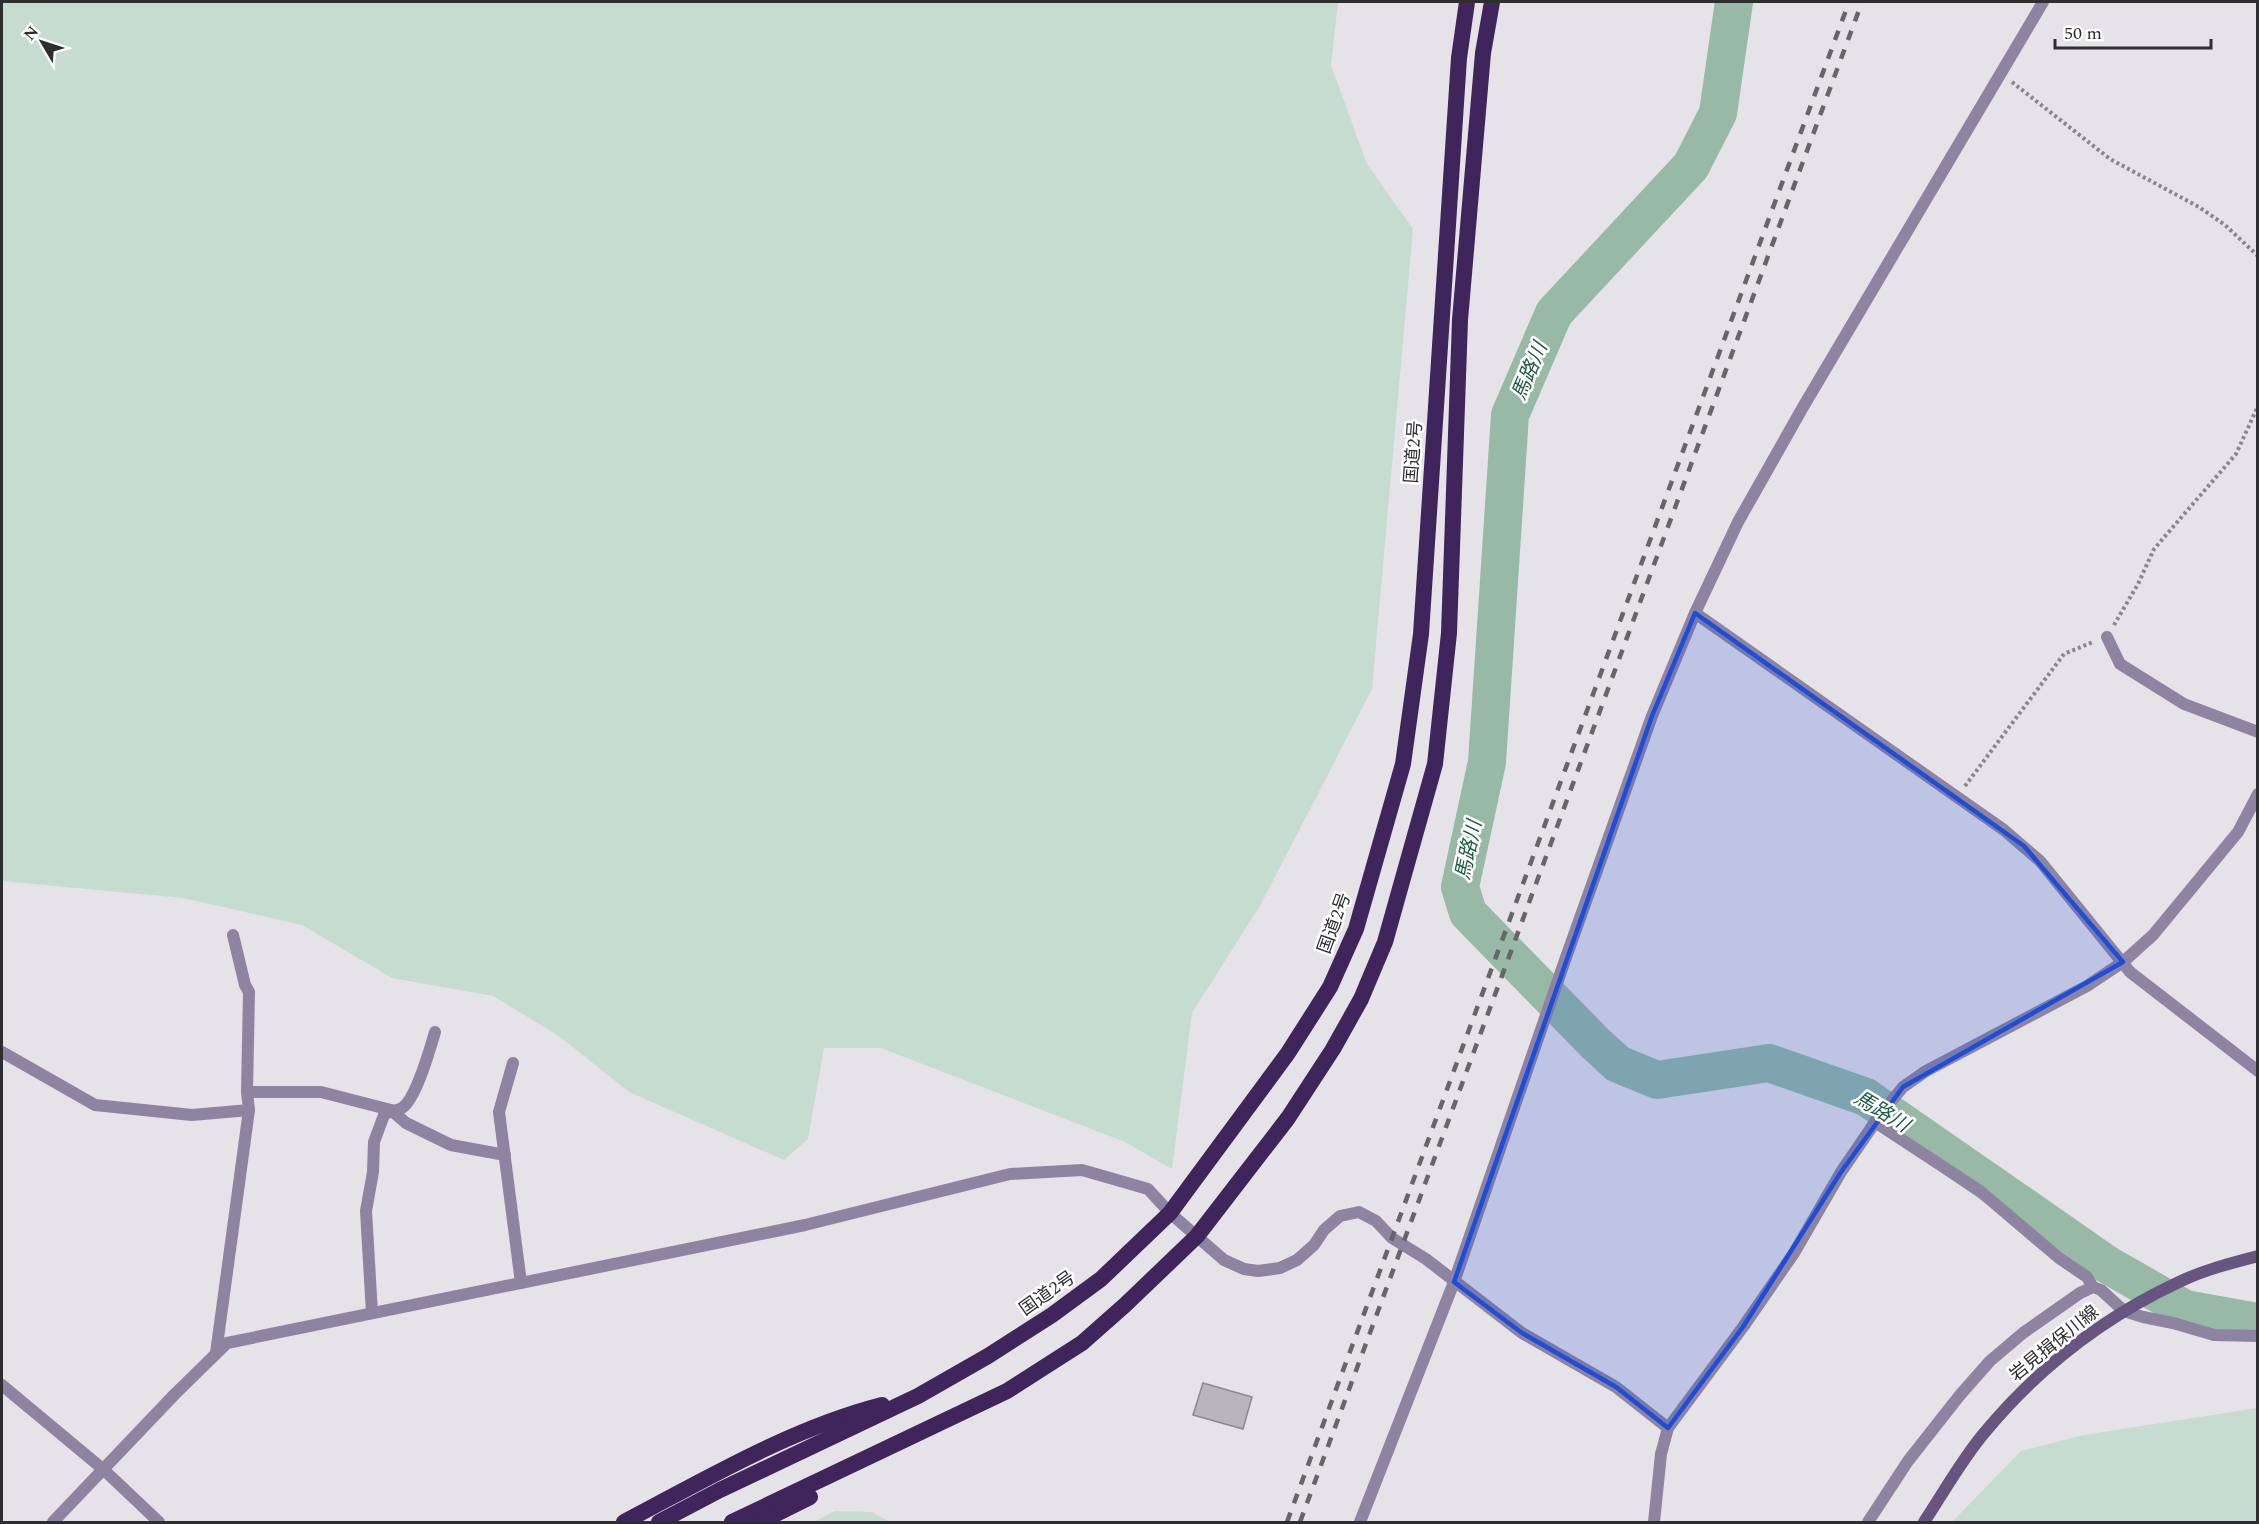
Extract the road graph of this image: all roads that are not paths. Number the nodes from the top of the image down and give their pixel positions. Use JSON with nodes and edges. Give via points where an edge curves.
{"nodes":[{"id":1,"x":1467,"y":2,"type":"edge"},
{"id":2,"x":1492,"y":2,"type":"edge"},
{"id":3,"x":2043,"y":2,"type":"edge"},
{"id":4,"x":1695,"y":613,"type":"junction"},
{"id":5,"x":2107,"y":637,"type":"road end"},
{"id":6,"x":2258,"y":732,"type":"edge"},
{"id":7,"x":2258,"y":794,"type":"edge"},
{"id":8,"x":232,"y":935,"type":"dead end"},
{"id":9,"x":2123,"y":962,"type":"junction"},
{"id":10,"x":435,"y":1032,"type":"dead end"},
{"id":11,"x":2,"y":1052,"type":"edge"},
{"id":12,"x":513,"y":1063,"type":"dead end"},
{"id":13,"x":2258,"y":1071,"type":"edge"},
{"id":14,"x":247,"y":1092,"type":"junction"},
{"id":15,"x":249,"y":1110,"type":"junction"},
{"id":16,"x":391,"y":1110,"type":"junction"},
{"id":17,"x":1877,"y":1119,"type":"junction"},
{"id":18,"x":505,"y":1155,"type":"junction"},
{"id":19,"x":1170,"y":1213,"type":"junction"},
{"id":20,"x":1197,"y":1236,"type":"junction"},
{"id":21,"x":2258,"y":1256,"type":"edge"},
{"id":22,"x":1454,"y":1282,"type":"junction"},
{"id":23,"x":521,"y":1283,"type":"junction"},
{"id":24,"x":2093,"y":1287,"type":"junction"},
{"id":25,"x":2124,"y":1311,"type":"junction"},
{"id":26,"x":372,"y":1313,"type":"junction"},
{"id":27,"x":2258,"y":1336,"type":"edge"},
{"id":28,"x":216,"y":1353,"type":"junction"},
{"id":29,"x":2,"y":1385,"type":"edge"},
{"id":30,"x":918,"y":1396,"type":"junction"},
{"id":31,"x":938,"y":1424,"type":"junction"},
{"id":32,"x":1668,"y":1428,"type":"junction"},
{"id":33,"x":104,"y":1470,"type":"junction"},
{"id":34,"x":53,"y":1522,"type":"edge"},
{"id":35,"x":159,"y":1522,"type":"edge"},
{"id":36,"x":624,"y":1522,"type":"edge"},
{"id":37,"x":659,"y":1522,"type":"edge"},
{"id":38,"x":732,"y":1522,"type":"edge"},
{"id":39,"x":760,"y":1522,"type":"edge"},
{"id":40,"x":1360,"y":1522,"type":"edge"},
{"id":41,"x":1654,"y":1522,"type":"edge"},
{"id":42,"x":1868,"y":1522,"type":"edge"},
{"id":43,"x":1924,"y":1522,"type":"edge"}],
"edges":[{"from":1,"to":19,"type":"highway","name":"国道2号","via":[[1459,69],[1421,634],[1403,764],[1356,929],[1330,987],[1288,1053]]},
{"from":2,"to":20,"type":"highway","via":[[1483,52],[1460,320],[1449,633],[1434,764],[1385,942],[1361,999],[1288,1118]]},
{"from":3,"to":4,"type":"street","via":[[1803,407],[1738,522]]},
{"from":4,"to":9,"type":"street","via":[[2004,830],[2040,861]]},
{"from":4,"to":22,"type":"street","via":[[1652,716]]},
{"from":5,"to":6,"type":"street","via":[[2120,664],[2184,704]]},
{"from":7,"to":9,"type":"street","via":[[2238,832],[2154,935]]},
{"from":8,"to":14,"type":"street","via":[[249,992]]},
{"from":9,"to":13,"type":"street","via":[[2157,994]]},
{"from":9,"to":17,"type":"street","via":[[2087,986],[1926,1071],[1903,1087]]},
{"from":10,"to":16,"type":"street","via":[[409,1100],[402,1108]]},
{"from":11,"to":15,"type":"street","via":[[95,1105],[192,1115]]},
{"from":12,"to":18,"type":"street","via":[[499,1112]]},
{"from":14,"to":15,"type":"street"},
{"from":14,"to":16,"type":"street","via":[[321,1092]]},
{"from":15,"to":28,"type":"street"},
{"from":16,"to":18,"type":"street","via":[[406,1123],[451,1145]]},
{"from":16,"to":26,"type":"street","via":[[384,1115],[374,1142],[366,1212]]},
{"from":17,"to":24,"type":"street","via":[[1980,1191],[2087,1277]]},
{"from":17,"to":32,"type":"street","via":[[1788,1262]]},
{"from":18,"to":23,"type":"street"},
{"from":19,"to":20,"type":"street"},
{"from":19,"to":23,"type":"street","via":[[1148,1189],[1082,1170],[1010,1174],[805,1225]]},
{"from":19,"to":30,"type":"highway","name":"国道2号","via":[[1101,1279],[1052,1315]]},
{"from":20,"to":22,"type":"street","via":[[1224,1260],[1244,1269],[1280,1268],[1297,1260],[1340,1216],[1359,1212]]},
{"from":20,"to":31,"type":"highway","via":[[1082,1343],[1007,1391]]},
{"from":21,"to":25,"type":"main road","name":"岩見揖保川線","via":[[2181,1281]]},
{"from":22,"to":32,"type":"street","via":[[1522,1333],[1616,1387]]},
{"from":22,"to":40,"type":"street"},
{"from":23,"to":26,"type":"street"},
{"from":24,"to":25,"type":"street"},
{"from":24,"to":42,"type":"street","via":[[2023,1333],[1990,1361],[1908,1461]]},
{"from":25,"to":27,"type":"street","via":[[2214,1335]]},
{"from":25,"to":43,"type":"main road","name":"岩見揖保川線","via":[[2058,1357],[2019,1393],[1984,1434]]},
{"from":26,"to":28,"type":"street","via":[[227,1343]]},
{"from":28,"to":33,"type":"street"},
{"from":29,"to":33,"type":"street"},
{"from":30,"to":36,"type":"highway","via":[[845,1414],[736,1463]]},
{"from":30,"to":37,"type":"highway","name":"国道2号"},
{"from":31,"to":38,"type":"highway"},
{"from":31,"to":39,"type":"highway","via":[[905,1450]]},
{"from":32,"to":41,"type":"street","via":[[1661,1454]]},
{"from":33,"to":34,"type":"street"},
{"from":33,"to":35,"type":"street"}]}
